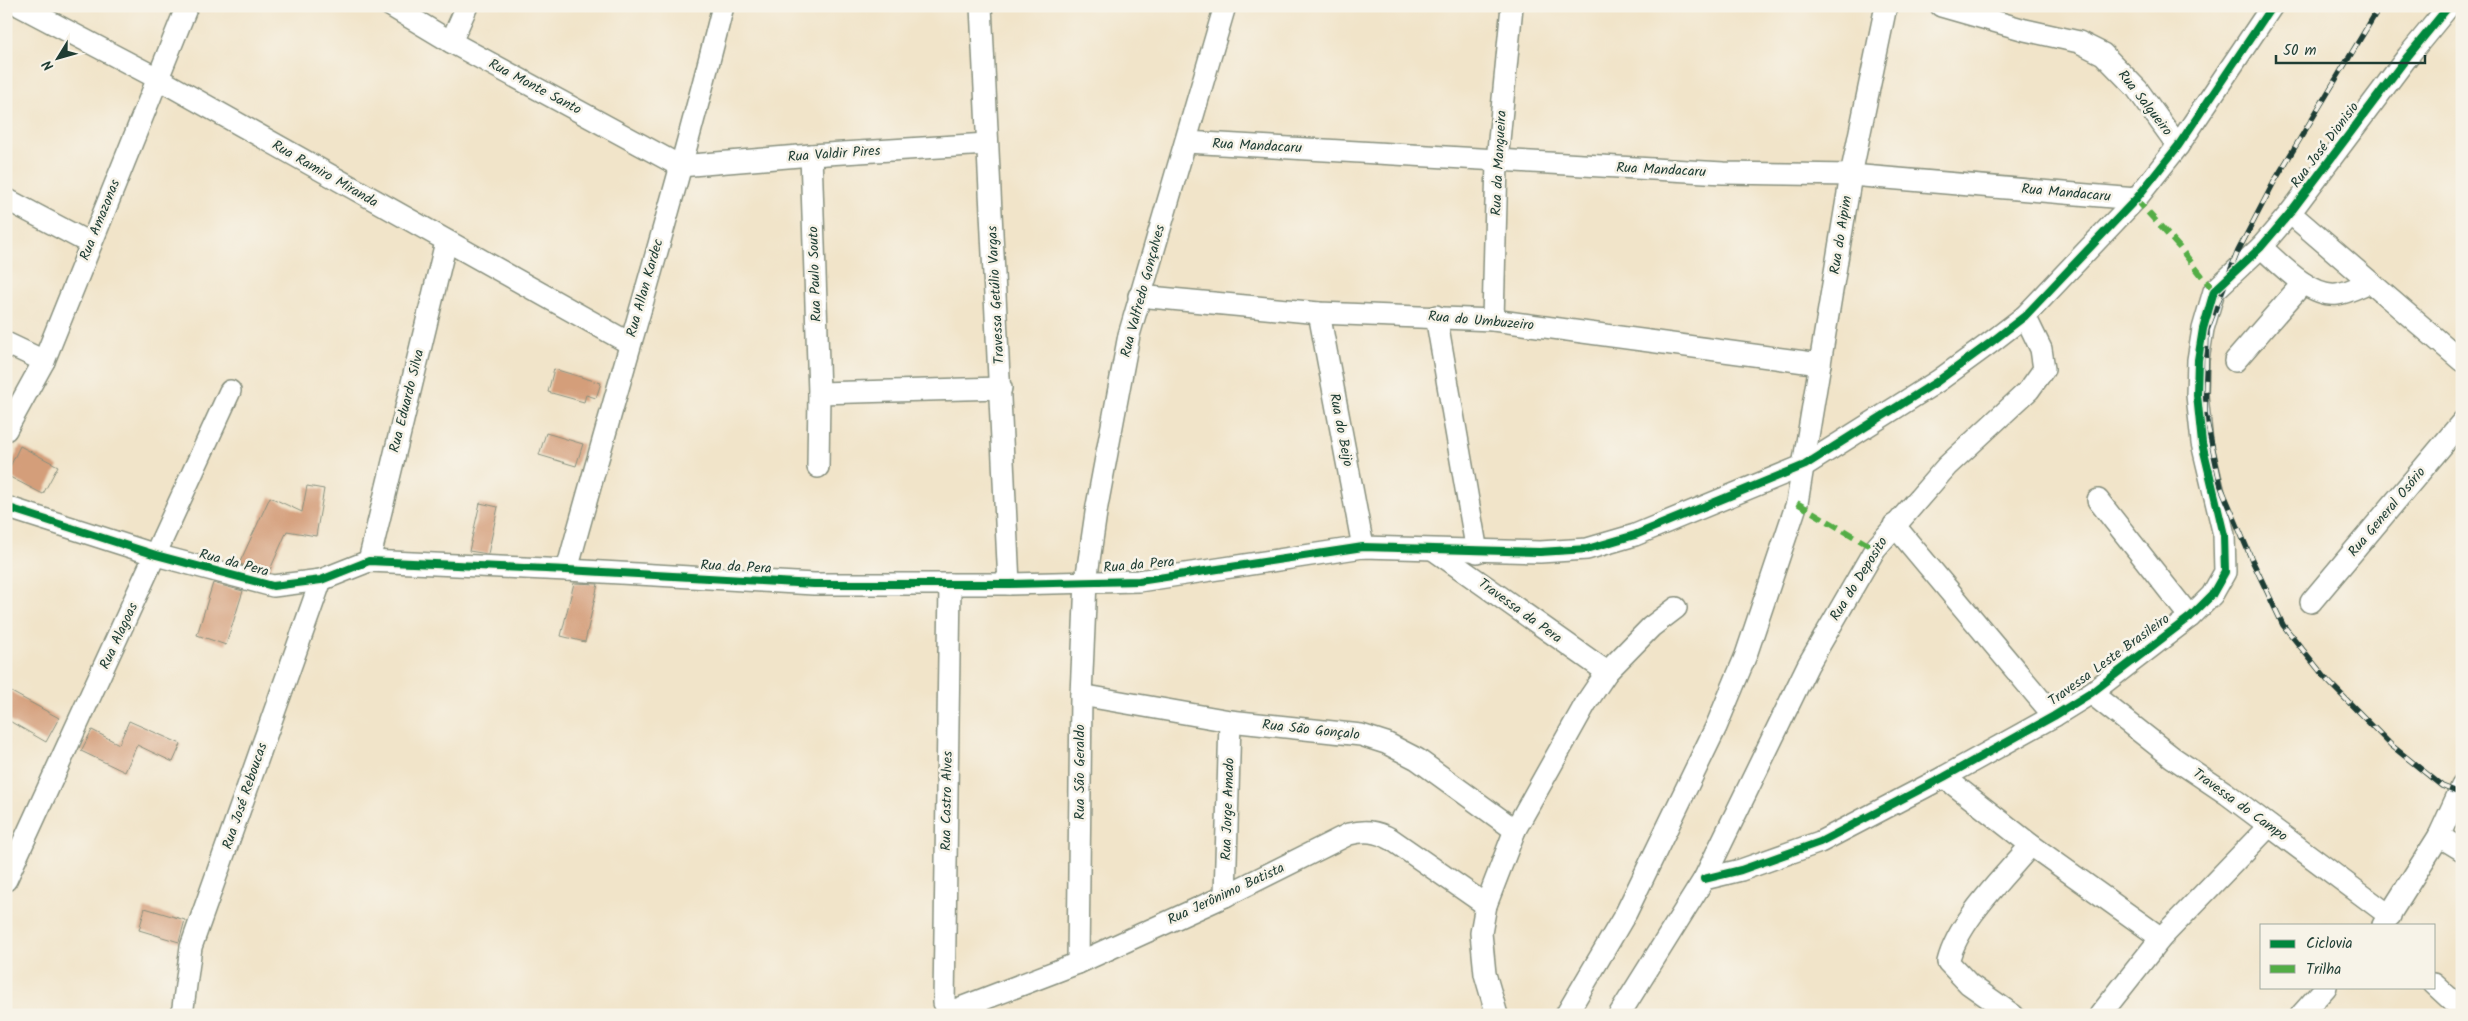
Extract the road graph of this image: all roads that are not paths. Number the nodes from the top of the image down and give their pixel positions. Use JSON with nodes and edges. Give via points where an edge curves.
{"nodes":[{"id":1,"x":20,"y":6,"type":"edge"},
{"id":2,"x":187,"y":6,"type":"edge"},
{"id":3,"x":391,"y":6,"type":"edge"},
{"id":4,"x":467,"y":6,"type":"edge"},
{"id":5,"x":723,"y":6,"type":"edge"},
{"id":6,"x":981,"y":6,"type":"edge"},
{"id":7,"x":1225,"y":6,"type":"edge"},
{"id":8,"x":1512,"y":6,"type":"edge"},
{"id":9,"x":1886,"y":6,"type":"edge"},
{"id":10,"x":1941,"y":6,"type":"edge"},
{"id":11,"x":2272,"y":6,"type":"edge"},
{"id":12,"x":2448,"y":6,"type":"edge"},
{"id":13,"x":451,"y":42,"type":"junction"},
{"id":14,"x":157,"y":78,"type":"junction"},
{"id":15,"x":1186,"y":142,"type":"junction"},
{"id":16,"x":987,"y":144,"type":"junction"},
{"id":17,"x":2178,"y":146,"type":"junction"},
{"id":18,"x":811,"y":155,"type":"junction"},
{"id":19,"x":1497,"y":161,"type":"junction"},
{"id":20,"x":680,"y":166,"type":"junction"},
{"id":21,"x":1851,"y":175,"type":"junction"},
{"id":22,"x":6,"y":199,"type":"edge"},
{"id":23,"x":2136,"y":199,"type":"junction"},
{"id":24,"x":2290,"y":213,"type":"junction"},
{"id":25,"x":446,"y":242,"type":"junction"},
{"id":26,"x":90,"y":244,"type":"junction"},
{"id":27,"x":2261,"y":247,"type":"junction"},
{"id":28,"x":2370,"y":282,"type":"junction"},
{"id":29,"x":2303,"y":283,"type":"junction"},
{"id":30,"x":2214,"y":291,"type":"joint"},
{"id":31,"x":1139,"y":296,"type":"junction"},
{"id":32,"x":1319,"y":313,"type":"junction"},
{"id":33,"x":1436,"y":316,"type":"junction"},
{"id":34,"x":2024,"y":316,"type":"junction"},
{"id":35,"x":1493,"y":320,"type":"junction"},
{"id":36,"x":6,"y":343,"type":"edge"},
{"id":37,"x":629,"y":343,"type":"junction"},
{"id":38,"x":44,"y":361,"type":"junction"},
{"id":39,"x":2235,"y":361,"type":"dead end"},
{"id":40,"x":2462,"y":361,"type":"edge"},
{"id":41,"x":1820,"y":364,"type":"junction"},
{"id":42,"x":1001,"y":388,"type":"junction"},
{"id":43,"x":230,"y":391,"type":"dead end"},
{"id":44,"x":819,"y":393,"type":"junction"},
{"id":45,"x":2462,"y":422,"type":"edge"},
{"id":46,"x":6,"y":430,"type":"edge"},
{"id":47,"x":1805,"y":465,"type":"junction"},
{"id":48,"x":818,"y":466,"type":"dead end"},
{"id":49,"x":2098,"y":500,"type":"dead end"},
{"id":50,"x":6,"y":508,"type":"edge"},
{"id":51,"x":1894,"y":525,"type":"junction"},
{"id":52,"x":1363,"y":548,"type":"junction"},
{"id":53,"x":1434,"y":549,"type":"junction"},
{"id":54,"x":1477,"y":552,"type":"junction"},
{"id":55,"x":156,"y":555,"type":"junction"},
{"id":56,"x":368,"y":561,"type":"junction"},
{"id":57,"x":567,"y":570,"type":"junction"},
{"id":58,"x":321,"y":580,"type":"junction"},
{"id":59,"x":1086,"y":581,"type":"junction"},
{"id":60,"x":950,"y":584,"type":"junction"},
{"id":61,"x":1009,"y":584,"type":"junction"},
{"id":62,"x":2311,"y":602,"type":"dead end"},
{"id":63,"x":1676,"y":608,"type":"dead end"},
{"id":64,"x":2190,"y":617,"type":"junction"},
{"id":65,"x":1607,"y":672,"type":"junction"},
{"id":66,"x":2091,"y":692,"type":"junction"},
{"id":67,"x":1081,"y":695,"type":"junction"},
{"id":68,"x":2054,"y":716,"type":"junction"},
{"id":69,"x":1230,"y":721,"type":"junction"},
{"id":70,"x":1944,"y":777,"type":"junction"},
{"id":71,"x":2462,"y":786,"type":"edge"},
{"id":72,"x":2269,"y":826,"type":"junction"},
{"id":73,"x":1515,"y":830,"type":"junction"},
{"id":74,"x":2439,"y":836,"type":"junction"},
{"id":75,"x":2031,"y":845,"type":"junction"},
{"id":76,"x":2462,"y":850,"type":"edge"},
{"id":77,"x":1704,"y":879,"type":"junction"},
{"id":78,"x":6,"y":880,"type":"edge"},
{"id":79,"x":1225,"y":896,"type":"junction"},
{"id":80,"x":1486,"y":905,"type":"junction"},
{"id":81,"x":2386,"y":920,"type":"edge"},
{"id":82,"x":2161,"y":938,"type":"junction"},
{"id":83,"x":1078,"y":963,"type":"junction"},
{"id":84,"x":2436,"y":986,"type":"edge"},
{"id":85,"x":2325,"y":988,"type":"edge"},
{"id":86,"x":2462,"y":1010,"type":"edge"},
{"id":87,"x":954,"y":1012,"type":"joint"},
{"id":88,"x":182,"y":1015,"type":"edge"},
{"id":89,"x":1497,"y":1015,"type":"edge"},
{"id":90,"x":1566,"y":1015,"type":"edge"},
{"id":91,"x":1620,"y":1015,"type":"edge"},
{"id":92,"x":2013,"y":1015,"type":"edge"},
{"id":93,"x":2100,"y":1015,"type":"edge"},
{"id":94,"x":2301,"y":1015,"type":"edge"}],
"edges":[{"from":1,"to":14,"type":"street","name":"Rua Ramiro Miranda"},
{"from":2,"to":14,"type":"street","name":"Rua Amazonas"},
{"from":3,"to":13,"type":"street","name":"Rua Monte Santo"},
{"from":4,"to":13,"type":"street"},
{"from":5,"to":20,"type":"street","name":"Rua Allan Kardec"},
{"from":6,"to":16,"type":"street","name":"Travessa Getúlio Vargas"},
{"from":7,"to":15,"type":"street","name":"Rua Valfredo Gonçalves"},
{"from":8,"to":19,"type":"street","name":"Rua da Mangueira"},
{"from":9,"to":21,"type":"street","name":"Rua do Aipim"},
{"from":10,"to":17,"type":"street","name":"Rua Salgueiro","via":[[2079,42],[2103,54],[2137,89]]},
{"from":11,"to":17,"type":"street","name":"Rua da Pera"},
{"from":12,"to":24,"type":"street","name":"Rua José Dionisio"},
{"from":13,"to":20,"type":"street","name":"Rua Monte Santo"},
{"from":14,"to":25,"type":"street","name":"Rua Ramiro Miranda"},
{"from":14,"to":26,"type":"street","name":"Rua Amazonas"},
{"from":15,"to":19,"type":"street","name":"Rua Mandacaru"},
{"from":15,"to":31,"type":"street","name":"Rua Valfredo Gonçalves"},
{"from":16,"to":18,"type":"street","name":"Rua Valdir Pires"},
{"from":16,"to":42,"type":"street","name":"Travessa Getúlio Vargas"},
{"from":17,"to":23,"type":"street","name":"Rua da Pera"},
{"from":18,"to":20,"type":"street","name":"Rua Valdir Pires"},
{"from":18,"to":44,"type":"street","name":"Rua Paulo Souto"},
{"from":19,"to":21,"type":"street","name":"Rua Mandacaru","via":[[1723,173]]},
{"from":19,"to":35,"type":"street","name":"Rua da Mangueira"},
{"from":20,"to":37,"type":"street","name":"Rua Allan Kardec"},
{"from":21,"to":23,"type":"street","name":"Rua Mandacaru"},
{"from":21,"to":41,"type":"street","name":"Rua do Aipim"},
{"from":22,"to":26,"type":"street"},
{"from":23,"to":34,"type":"street","name":"Rua da Pera"},
{"from":24,"to":27,"type":"street","name":"Rua José Dionisio"},
{"from":24,"to":28,"type":"street"},
{"from":25,"to":37,"type":"street","name":"Rua Ramiro Miranda"},
{"from":25,"to":56,"type":"street","name":"Rua Eduardo Silva"},
{"from":26,"to":38,"type":"street","name":"Rua Amazonas"},
{"from":27,"to":29,"type":"street"},
{"from":27,"to":30,"type":"street","name":"Rua José Dionisio"},
{"from":28,"to":29,"type":"street","via":[[2338,294],[2328,294]]},
{"from":28,"to":40,"type":"street"},
{"from":29,"to":39,"type":"street"},
{"from":30,"to":64,"type":"street","name":"Travessa Leste Brasileiro","via":[[2203,329],[2197,395],[2202,443],[2224,535],[2225,572],[2212,595]]},
{"from":31,"to":32,"type":"street","name":"Rua do Umbuzeiro"},
{"from":31,"to":59,"type":"street","name":"Rua Valfredo Gonçalves","via":[[1128,335]]},
{"from":32,"to":33,"type":"street","name":"Rua do Umbuzeiro"},
{"from":32,"to":52,"type":"street","name":"Rua do Beijo"},
{"from":33,"to":35,"type":"street","name":"Rua do Umbuzeiro"},
{"from":33,"to":54,"type":"street"},
{"from":34,"to":47,"type":"street","name":"Rua da Pera","via":[[1938,381]]},
{"from":34,"to":51,"type":"street","name":"Rua do Deposito","via":[[2041,349],[2044,369],[2029,390],[1947,466]]},
{"from":35,"to":41,"type":"street","name":"Rua do Umbuzeiro"},
{"from":36,"to":38,"type":"street"},
{"from":37,"to":57,"type":"street","name":"Rua Allan Kardec"},
{"from":38,"to":46,"type":"street","name":"Rua Amazonas"},
{"from":41,"to":47,"type":"street","name":"Rua do Aipim"},
{"from":42,"to":44,"type":"street"},
{"from":42,"to":61,"type":"street","name":"Travessa Getúlio Vargas"},
{"from":43,"to":55,"type":"street","name":"Rua Alagoas"},
{"from":44,"to":48,"type":"street","name":"Rua Paulo Souto"},
{"from":45,"to":62,"type":"street","name":"Rua General Osório"},
{"from":47,"to":54,"type":"street","name":"Rua da Pera","via":[[1614,542],[1587,549]]},
{"from":47,"to":90,"type":"street","name":"Rua do Aipim","via":[[1797,503],[1766,598],[1716,727],[1626,913]]},
{"from":49,"to":64,"type":"street"},
{"from":50,"to":55,"type":"street","name":"Rua da Pera"},
{"from":51,"to":68,"type":"street"},
{"from":51,"to":77,"type":"street","name":"Rua do Deposito","via":[[1875,549],[1808,665]]},
{"from":52,"to":53,"type":"street","name":"Rua da Pera"},
{"from":52,"to":59,"type":"street","name":"Rua da Pera","via":[[1139,580]]},
{"from":53,"to":54,"type":"street","name":"Rua da Pera"},
{"from":53,"to":65,"type":"street","name":"Travessa da Pera"},
{"from":55,"to":58,"type":"street","name":"Rua da Pera","via":[[273,586]]},
{"from":55,"to":78,"type":"street","name":"Rua Alagoas"},
{"from":56,"to":57,"type":"street","name":"Rua da Pera"},
{"from":56,"to":58,"type":"street","name":"Rua da Pera"},
{"from":57,"to":60,"type":"street","name":"Rua da Pera","via":[[814,584]]},
{"from":58,"to":88,"type":"street","name":"Rua José Reboucas","via":[[191,947]]},
{"from":59,"to":61,"type":"street","name":"Rua da Pera"},
{"from":59,"to":67,"type":"street","name":"Rua São Geraldo"},
{"from":60,"to":61,"type":"street","name":"Rua da Pera"},
{"from":60,"to":87,"type":"street","name":"Rua Castro Alves","via":[[944,1003],[948,1011]]},
{"from":63,"to":65,"type":"street","via":[[1650,627]]},
{"from":64,"to":66,"type":"street","name":"Travessa Leste Brasileiro"},
{"from":65,"to":73,"type":"street","via":[[1586,703]]},
{"from":66,"to":68,"type":"street","name":"Travessa Leste Brasileiro"},
{"from":66,"to":72,"type":"street","name":"Travessa do Campo","via":[[2172,757]]},
{"from":67,"to":69,"type":"street","name":"Rua São Gonçalo"},
{"from":67,"to":83,"type":"street","name":"Rua São Geraldo"},
{"from":68,"to":70,"type":"street","name":"Travessa Leste Brasileiro"},
{"from":69,"to":73,"type":"street","name":"Rua São Gonçalo","via":[[1335,730],[1386,743],[1416,759]]},
{"from":69,"to":79,"type":"street","name":"Rua Jorge Amado"},
{"from":70,"to":75,"type":"street"},
{"from":70,"to":77,"type":"street","name":"Travessa Leste Brasileiro","via":[[1820,842],[1741,870]]},
{"from":71,"to":74,"type":"street"},
{"from":72,"to":81,"type":"street","name":"Travessa do Campo"},
{"from":72,"to":82,"type":"street"},
{"from":73,"to":80,"type":"street"},
{"from":74,"to":76,"type":"street"},
{"from":74,"to":81,"type":"street"},
{"from":75,"to":82,"type":"street"},
{"from":75,"to":92,"type":"street","via":[[1975,913],[1952,948],[1948,962],[1969,984]]},
{"from":77,"to":91,"type":"street","name":"Rua do Deposito"},
{"from":79,"to":80,"type":"street","name":"Rua Jerônimo Batista","via":[[1360,831],[1380,833]]},
{"from":79,"to":83,"type":"street","name":"Rua Jerônimo Batista"},
{"from":80,"to":89,"type":"street","via":[[1481,933],[1484,966]]},
{"from":82,"to":93,"type":"street"},
{"from":83,"to":87,"type":"street","name":"Rua Jerônimo Batista"},
{"from":84,"to":86,"type":"street"},
{"from":85,"to":94,"type":"street"}]}
